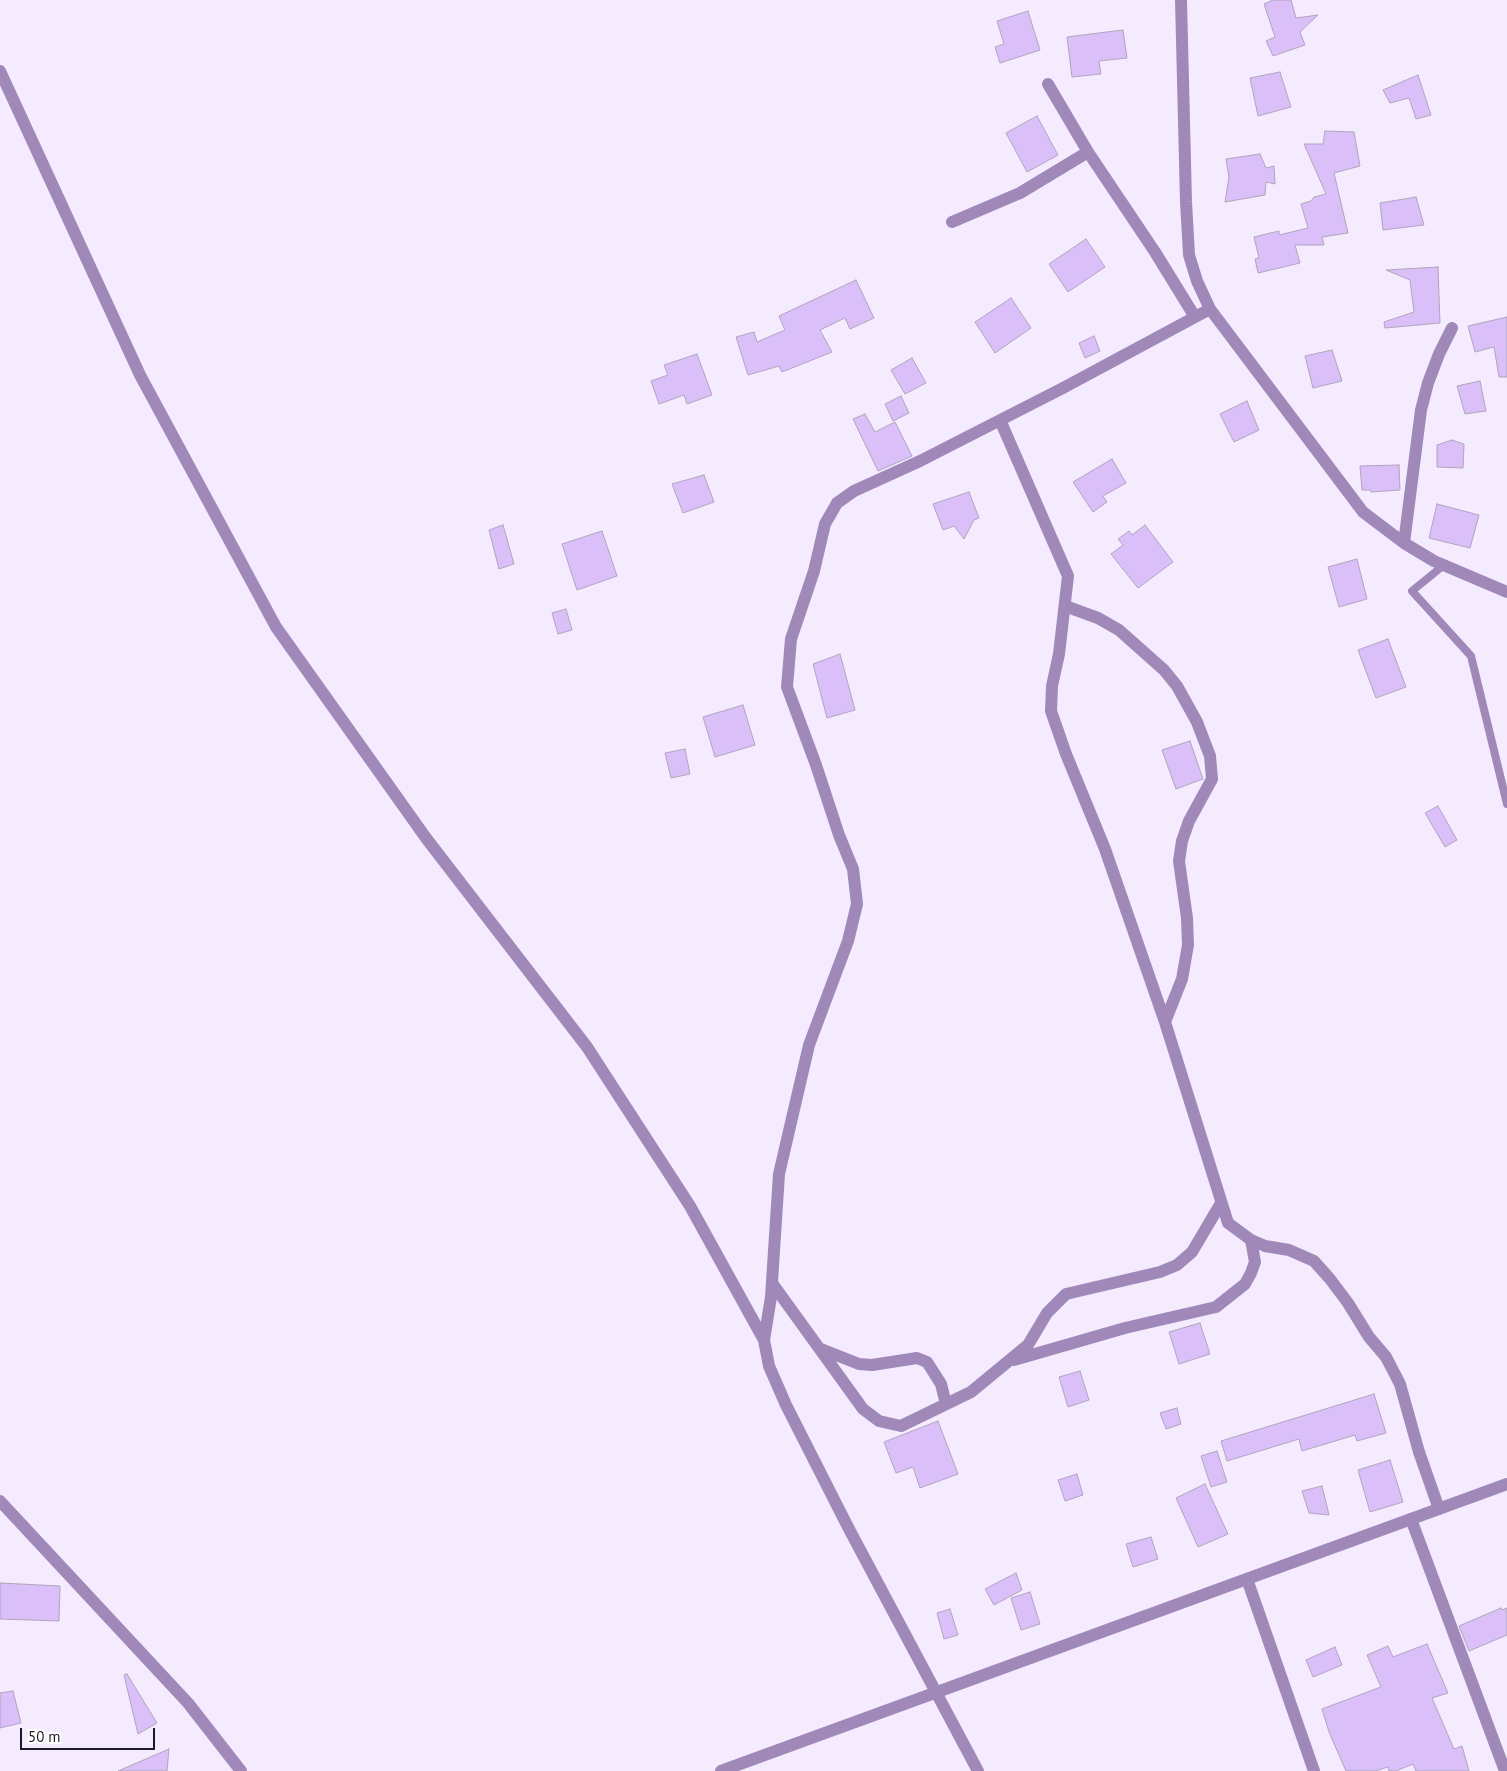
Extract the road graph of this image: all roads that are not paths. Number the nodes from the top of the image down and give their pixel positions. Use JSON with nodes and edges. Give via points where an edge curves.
{"nodes":[{"id":1,"x":1181,"y":0,"type":"edge"},
{"id":2,"x":0,"y":71,"type":"edge"},
{"id":3,"x":1048,"y":84,"type":"dead end"},
{"id":4,"x":1088,"y":152,"type":"junction"},
{"id":5,"x":952,"y":222,"type":"dead end"},
{"id":6,"x":1210,"y":309,"type":"junction"},
{"id":7,"x":1195,"y":316,"type":"junction"},
{"id":8,"x":1452,"y":328,"type":"dead end"},
{"id":9,"x":1000,"y":420,"type":"junction"},
{"id":10,"x":1404,"y":543,"type":"junction"},
{"id":11,"x":1444,"y":565,"type":"junction"},
{"id":12,"x":1507,"y":591,"type":"edge"},
{"id":13,"x":1065,"y":606,"type":"junction"},
{"id":14,"x":1507,"y":804,"type":"edge"},
{"id":15,"x":1165,"y":1022,"type":"junction"},
{"id":16,"x":1221,"y":1203,"type":"junction"},
{"id":17,"x":1251,"y":1240,"type":"junction"},
{"id":18,"x":772,"y":1283,"type":"junction"},
{"id":19,"x":764,"y":1340,"type":"junction"},
{"id":20,"x":820,"y":1349,"type":"junction"},
{"id":21,"x":1008,"y":1362,"type":"junction"},
{"id":22,"x":946,"y":1404,"type":"junction"},
{"id":23,"x":1507,"y":1484,"type":"edge"},
{"id":24,"x":0,"y":1501,"type":"edge"},
{"id":25,"x":1439,"y":1509,"type":"junction"},
{"id":26,"x":6,"y":1514,"type":"edge"},
{"id":27,"x":1411,"y":1520,"type":"junction"},
{"id":28,"x":1247,"y":1579,"type":"junction"},
{"id":29,"x":936,"y":1693,"type":"junction"},
{"id":30,"x":242,"y":1771,"type":"edge"},
{"id":31,"x":721,"y":1771,"type":"edge"},
{"id":32,"x":978,"y":1771,"type":"edge"},
{"id":33,"x":1314,"y":1771,"type":"edge"},
{"id":34,"x":1505,"y":1771,"type":"edge"}],
"edges":[{"from":1,"to":6,"type":"street","via":[[1188,255]]},
{"from":2,"to":19,"type":"street","via":[[140,375],[276,627],[426,838],[587,1047],[690,1206]]},
{"from":3,"to":4,"type":"street"},
{"from":4,"to":5,"type":"street","via":[[1020,193]]},
{"from":4,"to":7,"type":"street"},
{"from":6,"to":7,"type":"street"},
{"from":6,"to":10,"type":"street","via":[[1364,512]]},
{"from":7,"to":9,"type":"street"},
{"from":8,"to":10,"type":"street","via":[[1428,383],[1421,410]]},
{"from":9,"to":13,"type":"street","via":[[1068,576]]},
{"from":9,"to":18,"type":"street","via":[[854,491],[837,503],[825,524],[792,639],[787,688],[853,869],[857,904],[848,941],[809,1045],[779,1174]]},
{"from":10,"to":11,"type":"street"},
{"from":11,"to":12,"type":"street"},
{"from":11,"to":14,"type":"lane","via":[[1412,591],[1471,656]]},
{"from":13,"to":15,"type":"street","via":[[1051,711],[1105,848]]},
{"from":13,"to":15,"type":"street","via":[[1119,630],[1164,670],[1198,722],[1210,756],[1212,779],[1182,841],[1179,861],[1188,945],[1182,979]]},
{"from":15,"to":16,"type":"street"},
{"from":16,"to":17,"type":"street","via":[[1228,1223]]},
{"from":16,"to":21,"type":"street","via":[[1192,1252],[1178,1266],[1066,1294],[1047,1313],[1028,1344]]},
{"from":17,"to":21,"type":"street","via":[[1255,1262],[1252,1273],[1245,1284],[1216,1307],[1125,1328]]},
{"from":17,"to":25,"type":"street","via":[[1314,1260],[1348,1303],[1400,1384]]},
{"from":18,"to":19,"type":"street"},
{"from":18,"to":20,"type":"street"},
{"from":19,"to":29,"type":"street","via":[[769,1366],[786,1405]]},
{"from":20,"to":22,"type":"street","via":[[859,1364],[917,1358],[927,1362],[941,1384]]},
{"from":20,"to":22,"type":"street","via":[[863,1409],[879,1420],[901,1426]]},
{"from":21,"to":22,"type":"street","via":[[971,1392]]},
{"from":23,"to":25,"type":"street"},
{"from":24,"to":26,"type":"street"},
{"from":25,"to":27,"type":"street"},
{"from":26,"to":30,"type":"street","via":[[188,1703]]},
{"from":27,"to":28,"type":"street"},
{"from":27,"to":34,"type":"street"},
{"from":28,"to":29,"type":"street"},
{"from":28,"to":33,"type":"street"},
{"from":29,"to":31,"type":"street"},
{"from":29,"to":32,"type":"street"}]}
